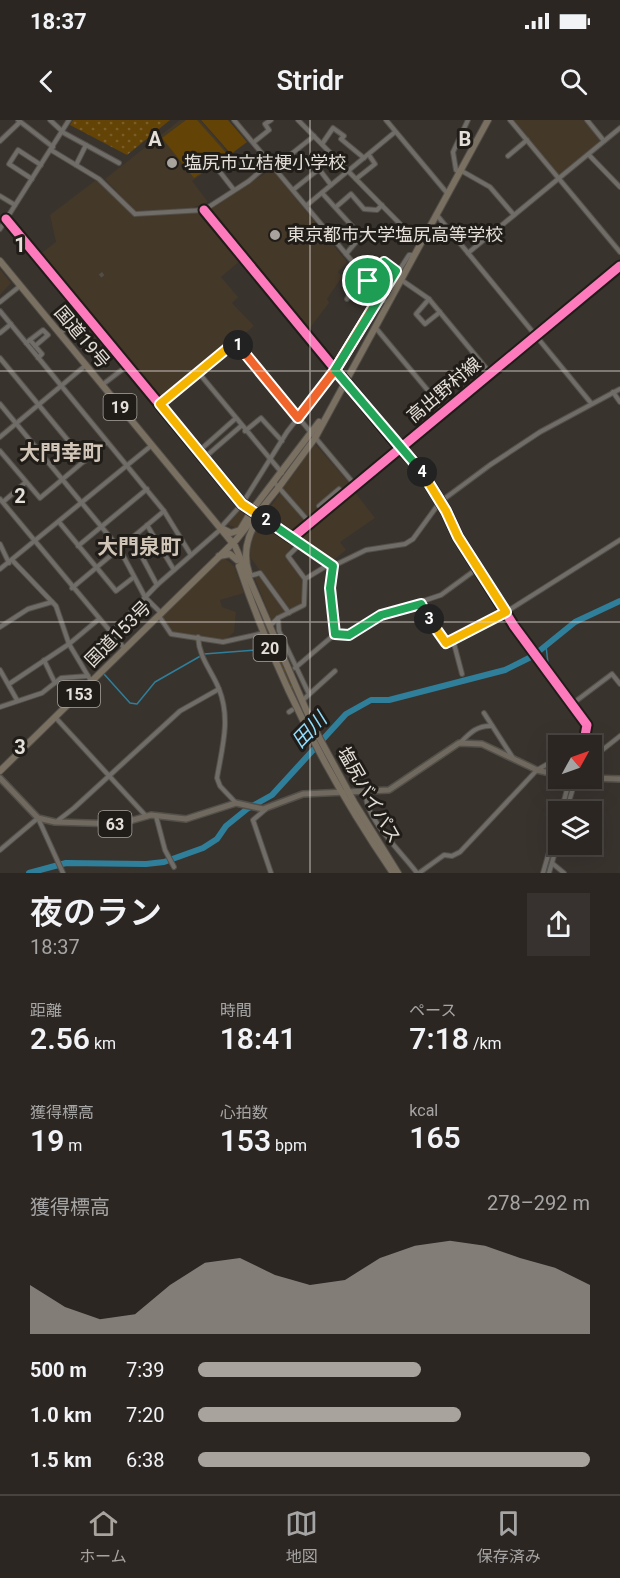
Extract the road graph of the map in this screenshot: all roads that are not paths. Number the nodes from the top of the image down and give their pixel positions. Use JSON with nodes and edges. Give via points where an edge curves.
{"nodes":[{"id":1,"x":50,"y":120,"type":"edge"},
{"id":2,"x":69,"y":120,"type":"edge"},
{"id":3,"x":234,"y":120,"type":"edge"},
{"id":4,"x":271,"y":120,"type":"edge"},
{"id":5,"x":298,"y":120,"type":"edge"},
{"id":6,"x":386,"y":120,"type":"edge"},
{"id":7,"x":468,"y":120,"type":"edge"},
{"id":8,"x":488,"y":120,"type":"edge"},
{"id":9,"x":510,"y":120,"type":"edge"},
{"id":10,"x":587,"y":120,"type":"edge"},
{"id":11,"x":19,"y":121,"type":"edge"},
{"id":12,"x":620,"y":128,"type":"edge"},
{"id":13,"x":62,"y":132,"type":"junction"},
{"id":14,"x":395,"y":132,"type":"junction"},
{"id":15,"x":314,"y":136,"type":"junction"},
{"id":16,"x":527,"y":140,"type":"junction"},
{"id":17,"x":0,"y":141,"type":"edge"},
{"id":18,"x":604,"y":141,"type":"junction"},
{"id":19,"x":254,"y":142,"type":"junction"},
{"id":20,"x":322,"y":144,"type":"junction"},
{"id":21,"x":86,"y":145,"type":"junction"},
{"id":22,"x":52,"y":149,"type":"junction"},
{"id":23,"x":369,"y":155,"type":"junction"},
{"id":24,"x":589,"y":155,"type":"junction"},
{"id":25,"x":508,"y":156,"type":"dead end"},
{"id":26,"x":364,"y":159,"type":"junction"},
{"id":27,"x":271,"y":162,"type":"junction"},
{"id":28,"x":119,"y":163,"type":"dead end"},
{"id":29,"x":41,"y":165,"type":"junction"},
{"id":30,"x":76,"y":165,"type":"junction"},
{"id":31,"x":275,"y":167,"type":"junction"},
{"id":32,"x":460,"y":171,"type":"junction"},
{"id":33,"x":220,"y":172,"type":"dead end"},
{"id":34,"x":348,"y":172,"type":"junction"},
{"id":35,"x":32,"y":179,"type":"junction"},
{"id":36,"x":560,"y":179,"type":"junction"},
{"id":37,"x":356,"y":180,"type":"junction"},
{"id":38,"x":331,"y":185,"type":"junction"},
{"id":39,"x":620,"y":187,"type":"edge"},
{"id":40,"x":234,"y":190,"type":"junction"},
{"id":41,"x":293,"y":190,"type":"junction"},
{"id":42,"x":322,"y":193,"type":"junction"},
{"id":43,"x":447,"y":193,"type":"junction"},
{"id":44,"x":0,"y":196,"type":"edge"},
{"id":45,"x":15,"y":205,"type":"junction"},
{"id":46,"x":307,"y":205,"type":"junction"},
{"id":47,"x":382,"y":205,"type":"junction"},
{"id":48,"x":336,"y":207,"type":"junction"},
{"id":49,"x":204,"y":210,"type":"junction"},
{"id":50,"x":436,"y":214,"type":"junction"},
{"id":51,"x":514,"y":215,"type":"junction"},
{"id":52,"x":6,"y":219,"type":"junction"},
{"id":53,"x":0,"y":229,"type":"edge"},
{"id":54,"x":421,"y":242,"type":"junction"},
{"id":55,"x":620,"y":252,"type":"edge"},
{"id":56,"x":468,"y":253,"type":"junction"},
{"id":57,"x":346,"y":254,"type":"junction"},
{"id":58,"x":414,"y":255,"type":"junction"},
{"id":59,"x":0,"y":261,"type":"edge"},
{"id":60,"x":620,"y":266,"type":"edge"},
{"id":61,"x":396,"y":271,"type":"junction"},
{"id":62,"x":362,"y":273,"type":"junction"},
{"id":63,"x":400,"y":279,"type":"junction"},
{"id":64,"x":368,"y":281,"type":"junction"},
{"id":65,"x":20,"y":286,"type":"junction"},
{"id":66,"x":380,"y":296,"type":"junction"},
{"id":67,"x":347,"y":299,"type":"dead end"},
{"id":68,"x":429,"y":299,"type":"junction"},
{"id":69,"x":0,"y":302,"type":"edge"},
{"id":70,"x":387,"y":303,"type":"junction"},
{"id":71,"x":82,"y":310,"type":"junction"},
{"id":72,"x":0,"y":311,"type":"edge"},
{"id":73,"x":440,"y":312,"type":"junction"},
{"id":74,"x":11,"y":324,"type":"junction"},
{"id":75,"x":375,"y":326,"type":"junction"},
{"id":76,"x":0,"y":333,"type":"edge"},
{"id":77,"x":60,"y":334,"type":"junction"},
{"id":78,"x":536,"y":336,"type":"junction"},
{"id":79,"x":28,"y":342,"type":"junction"},
{"id":80,"x":35,"y":346,"type":"junction"},
{"id":81,"x":0,"y":358,"type":"edge"},
{"id":82,"x":38,"y":358,"type":"junction"},
{"id":83,"x":86,"y":365,"type":"junction"},
{"id":84,"x":127,"y":366,"type":"junction"},
{"id":85,"x":335,"y":370,"type":"junction"},
{"id":86,"x":198,"y":372,"type":"junction"},
{"id":87,"x":490,"y":373,"type":"junction"},
{"id":88,"x":345,"y":381,"type":"junction"},
{"id":89,"x":102,"y":385,"type":"junction"},
{"id":90,"x":61,"y":386,"type":"junction"},
{"id":91,"x":620,"y":389,"type":"edge"},
{"id":92,"x":613,"y":392,"type":"junction"},
{"id":93,"x":620,"y":402,"type":"edge"},
{"id":94,"x":0,"y":404,"type":"edge"},
{"id":95,"x":160,"y":404,"type":"junction"},
{"id":96,"x":591,"y":404,"type":"junction"},
{"id":97,"x":39,"y":405,"type":"junction"},
{"id":98,"x":445,"y":411,"type":"junction"},
{"id":99,"x":298,"y":418,"type":"junction"},
{"id":100,"x":235,"y":419,"type":"junction"},
{"id":101,"x":16,"y":424,"type":"junction"},
{"id":102,"x":241,"y":426,"type":"junction"},
{"id":103,"x":245,"y":431,"type":"junction"},
{"id":104,"x":313,"y":436,"type":"junction"},
{"id":105,"x":0,"y":437,"type":"edge"},
{"id":106,"x":282,"y":441,"type":"junction"},
{"id":107,"x":107,"y":442,"type":"junction"},
{"id":108,"x":152,"y":445,"type":"junction"},
{"id":109,"x":400,"y":448,"type":"junction"},
{"id":110,"x":0,"y":450,"type":"edge"},
{"id":111,"x":199,"y":451,"type":"junction"},
{"id":112,"x":204,"y":458,"type":"junction"},
{"id":113,"x":269,"y":460,"type":"junction"},
{"id":114,"x":85,"y":461,"type":"junction"},
{"id":115,"x":128,"y":465,"type":"junction"},
{"id":116,"x":284,"y":475,"type":"junction"},
{"id":117,"x":63,"y":480,"type":"junction"},
{"id":118,"x":26,"y":482,"type":"junction"},
{"id":119,"x":277,"y":484,"type":"junction"},
{"id":120,"x":355,"y":485,"type":"junction"},
{"id":121,"x":147,"y":489,"type":"junction"},
{"id":122,"x":1,"y":500,"type":"edge"},
{"id":123,"x":440,"y":502,"type":"junction"},
{"id":124,"x":82,"y":503,"type":"junction"},
{"id":125,"x":242,"y":504,"type":"junction"},
{"id":126,"x":164,"y":511,"type":"junction"},
{"id":127,"x":256,"y":513,"type":"junction"},
{"id":128,"x":59,"y":522,"type":"junction"},
{"id":129,"x":310,"y":523,"type":"junction"},
{"id":130,"x":147,"y":525,"type":"junction"},
{"id":131,"x":101,"y":527,"type":"junction"},
{"id":132,"x":221,"y":527,"type":"junction"},
{"id":133,"x":240,"y":530,"type":"junction"},
{"id":134,"x":132,"y":538,"type":"junction"},
{"id":135,"x":292,"y":538,"type":"junction"},
{"id":136,"x":620,"y":540,"type":"edge"},
{"id":137,"x":35,"y":542,"type":"junction"},
{"id":138,"x":232,"y":543,"type":"junction"},
{"id":139,"x":0,"y":544,"type":"edge"},
{"id":140,"x":300,"y":544,"type":"junction"},
{"id":141,"x":78,"y":546,"type":"junction"},
{"id":142,"x":119,"y":548,"type":"junction"},
{"id":143,"x":191,"y":555,"type":"junction"},
{"id":144,"x":218,"y":557,"type":"junction"},
{"id":145,"x":237,"y":560,"type":"junction"},
{"id":146,"x":11,"y":562,"type":"junction"},
{"id":147,"x":331,"y":565,"type":"junction"},
{"id":148,"x":96,"y":567,"type":"junction"},
{"id":149,"x":0,"y":568,"type":"edge"},
{"id":150,"x":478,"y":568,"type":"junction"},
{"id":151,"x":174,"y":570,"type":"junction"},
{"id":152,"x":250,"y":576,"type":"junction"},
{"id":153,"x":134,"y":577,"type":"junction"},
{"id":154,"x":305,"y":579,"type":"junction"},
{"id":155,"x":157,"y":585,"type":"junction"},
{"id":156,"x":72,"y":588,"type":"junction"},
{"id":157,"x":146,"y":597,"type":"junction"},
{"id":158,"x":52,"y":603,"type":"junction"},
{"id":159,"x":421,"y":604,"type":"junction"},
{"id":160,"x":506,"y":612,"type":"junction"},
{"id":161,"x":289,"y":613,"type":"junction"},
{"id":162,"x":160,"y":614,"type":"junction"},
{"id":163,"x":278,"y":618,"type":"junction"},
{"id":164,"x":99,"y":619,"type":"junction"},
{"id":165,"x":268,"y":624,"type":"junction"},
{"id":166,"x":0,"y":627,"type":"edge"},
{"id":167,"x":111,"y":633,"type":"junction"},
{"id":168,"x":264,"y":633,"type":"junction"},
{"id":169,"x":335,"y":634,"type":"junction"},
{"id":170,"x":198,"y":637,"type":"junction"},
{"id":171,"x":453,"y":640,"type":"junction"},
{"id":172,"x":69,"y":644,"type":"junction"},
{"id":173,"x":124,"y":649,"type":"junction"},
{"id":174,"x":44,"y":660,"type":"junction"},
{"id":175,"x":295,"y":668,"type":"junction"},
{"id":176,"x":0,"y":670,"type":"edge"},
{"id":177,"x":334,"y":671,"type":"dead end"},
{"id":178,"x":462,"y":674,"type":"dead end"},
{"id":179,"x":89,"y":679,"type":"junction"},
{"id":180,"x":55,"y":683,"type":"junction"},
{"id":181,"x":9,"y":684,"type":"junction"},
{"id":182,"x":620,"y":684,"type":"edge"},
{"id":183,"x":219,"y":689,"type":"junction"},
{"id":184,"x":309,"y":694,"type":"junction"},
{"id":185,"x":304,"y":699,"type":"dead end"},
{"id":186,"x":16,"y":700,"type":"junction"},
{"id":187,"x":574,"y":703,"type":"junction"},
{"id":188,"x":0,"y":707,"type":"edge"},
{"id":189,"x":484,"y":713,"type":"dead end"},
{"id":190,"x":55,"y":717,"type":"junction"},
{"id":191,"x":492,"y":726,"type":"junction"},
{"id":192,"x":585,"y":735,"type":"edge"},
{"id":193,"x":620,"y":736,"type":"edge"},
{"id":194,"x":459,"y":743,"type":"junction"},
{"id":195,"x":602,"y":750,"type":"edge"},
{"id":196,"x":514,"y":759,"type":"junction"},
{"id":197,"x":548,"y":764,"type":"edge"},
{"id":198,"x":537,"y":770,"type":"junction"},
{"id":199,"x":0,"y":771,"type":"edge"},
{"id":200,"x":548,"y":773,"type":"edge"},
{"id":201,"x":109,"y":774,"type":"junction"},
{"id":202,"x":602,"y":778,"type":"edge"},
{"id":203,"x":620,"y":779,"type":"edge"},
{"id":204,"x":1,"y":781,"type":"edge"},
{"id":205,"x":367,"y":792,"type":"junction"},
{"id":206,"x":346,"y":794,"type":"junction"},
{"id":207,"x":236,"y":803,"type":"junction"},
{"id":208,"x":267,"y":808,"type":"junction"},
{"id":209,"x":156,"y":815,"type":"junction"},
{"id":210,"x":146,"y":816,"type":"junction"},
{"id":211,"x":38,"y":818,"type":"junction"},
{"id":212,"x":55,"y":822,"type":"junction"},
{"id":213,"x":0,"y":850,"type":"edge"},
{"id":214,"x":548,"y":855,"type":"edge"},
{"id":215,"x":554,"y":855,"type":"edge"},
{"id":216,"x":552,"y":863,"type":"junction"},
{"id":217,"x":173,"y":866,"type":"dead end"},
{"id":218,"x":62,"y":872,"type":"edge"},
{"id":219,"x":271,"y":873,"type":"edge"},
{"id":220,"x":393,"y":873,"type":"edge"},
{"id":221,"x":398,"y":873,"type":"edge"},
{"id":222,"x":418,"y":873,"type":"edge"},
{"id":223,"x":543,"y":873,"type":"edge"},
{"id":224,"x":549,"y":873,"type":"edge"},
{"id":225,"x":564,"y":873,"type":"edge"}],
"edges":[{"from":1,"to":13,"type":"street"},
{"from":2,"to":13,"type":"street"},
{"from":3,"to":19,"type":"street"},
{"from":4,"to":19,"type":"street","via":[[265,124],[269,130]]},
{"from":5,"to":15,"type":"street"},
{"from":6,"to":14,"type":"street"},
{"from":7,"to":32,"type":"street","via":[[453,152],[456,170]]},
{"from":8,"to":32,"type":"highway"},
{"from":9,"to":16,"type":"street"},
{"from":10,"to":18,"type":"street"},
{"from":11,"to":17,"type":"street"},
{"from":11,"to":22,"type":"street"},
{"from":12,"to":18,"type":"street"},
{"from":13,"to":21,"type":"street"},
{"from":13,"to":22,"type":"street"},
{"from":14,"to":23,"type":"street"},
{"from":14,"to":43,"type":"street"},
{"from":15,"to":20,"type":"street"},
{"from":15,"to":31,"type":"street"},
{"from":16,"to":25,"type":"street"},
{"from":16,"to":36,"type":"street"},
{"from":18,"to":24,"type":"street"},
{"from":19,"to":27,"type":"street"},
{"from":20,"to":26,"type":"street","via":[[333,129]]},
{"from":20,"to":34,"type":"street"},
{"from":21,"to":28,"type":"street"},
{"from":21,"to":30,"type":"street"},
{"from":22,"to":29,"type":"street"},
{"from":22,"to":30,"type":"street"},
{"from":23,"to":26,"type":"street"},
{"from":23,"to":37,"type":"street","via":[[375,164]]},
{"from":24,"to":36,"type":"street"},
{"from":24,"to":39,"type":"street"},
{"from":26,"to":34,"type":"street"},
{"from":27,"to":31,"type":"street"},
{"from":27,"to":40,"type":"street"},
{"from":29,"to":35,"type":"street"},
{"from":29,"to":35,"type":"street","via":[[18,150],[9,164]]},
{"from":30,"to":49,"type":"street","via":[[99,179],[135,214]]},
{"from":31,"to":41,"type":"street"},
{"from":32,"to":43,"type":"highway"},
{"from":32,"to":51,"type":"street","via":[[490,187]]},
{"from":33,"to":40,"type":"street"},
{"from":34,"to":37,"type":"street"},
{"from":34,"to":38,"type":"street"},
{"from":35,"to":45,"type":"street"},
{"from":36,"to":51,"type":"street"},
{"from":36,"to":55,"type":"street"},
{"from":37,"to":47,"type":"street"},
{"from":38,"to":41,"type":"street","via":[[319,169]]},
{"from":38,"to":42,"type":"street"},
{"from":40,"to":49,"type":"street"},
{"from":41,"to":46,"type":"street"},
{"from":42,"to":46,"type":"street"},
{"from":42,"to":48,"type":"street"},
{"from":43,"to":50,"type":"highway"},
{"from":44,"to":45,"type":"street"},
{"from":45,"to":52,"type":"street"},
{"from":46,"to":57,"type":"street"},
{"from":47,"to":48,"type":"street","via":[[377,210],[364,209],[351,194]]},
{"from":47,"to":54,"type":"street"},
{"from":48,"to":57,"type":"street","via":[[361,236]]},
{"from":49,"to":85,"type":"street"},
{"from":50,"to":54,"type":"highway"},
{"from":50,"to":56,"type":"street"},
{"from":51,"to":56,"type":"street"},
{"from":52,"to":53,"type":"street"},
{"from":52,"to":71,"type":"street"},
{"from":54,"to":58,"type":"highway"},
{"from":56,"to":78,"type":"street"},
{"from":57,"to":62,"type":"street"},
{"from":58,"to":61,"type":"street","via":[[409,255]]},
{"from":58,"to":63,"type":"highway"},
{"from":59,"to":65,"type":"highway","name":"国道19号","number":"19"},
{"from":60,"to":78,"type":"street","name":"高出野村線"},
{"from":61,"to":64,"type":"street","via":[[384,262]]},
{"from":61,"to":66,"type":"street"},
{"from":62,"to":64,"type":"street"},
{"from":62,"to":67,"type":"street"},
{"from":63,"to":68,"type":"street"},
{"from":63,"to":70,"type":"highway"},
{"from":64,"to":66,"type":"street"},
{"from":65,"to":69,"type":"street"},
{"from":65,"to":77,"type":"highway","name":"国道19号","number":"19"},
{"from":66,"to":70,"type":"street"},
{"from":66,"to":85,"type":"street"},
{"from":68,"to":73,"type":"street"},
{"from":68,"to":73,"type":"street","via":[[416,315],[420,320],[424,324]]},
{"from":70,"to":75,"type":"highway"},
{"from":71,"to":77,"type":"street"},
{"from":71,"to":84,"type":"street"},
{"from":72,"to":74,"type":"street"},
{"from":73,"to":87,"type":"street"},
{"from":74,"to":76,"type":"street"},
{"from":74,"to":79,"type":"street"},
{"from":75,"to":88,"type":"highway"},
{"from":75,"to":98,"type":"street"},
{"from":77,"to":83,"type":"highway","name":"国道19号","number":"19"},
{"from":78,"to":87,"type":"street","name":"高出野村線"},
{"from":78,"to":96,"type":"street"},
{"from":79,"to":80,"type":"street"},
{"from":79,"to":80,"type":"street","via":[[43,330],[48,335]]},
{"from":79,"to":82,"type":"street"},
{"from":80,"to":82,"type":"street","via":[[42,354]]},
{"from":81,"to":97,"type":"street"},
{"from":82,"to":90,"type":"street"},
{"from":83,"to":89,"type":"highway","name":"国道19号","number":"19"},
{"from":83,"to":90,"type":"street"},
{"from":84,"to":89,"type":"street"},
{"from":84,"to":95,"type":"street"},
{"from":85,"to":88,"type":"street"},
{"from":85,"to":99,"type":"street"},
{"from":86,"to":95,"type":"street"},
{"from":86,"to":99,"type":"street","via":[[235,342]]},
{"from":86,"to":100,"type":"street"},
{"from":87,"to":98,"type":"street","name":"高出野村線"},
{"from":88,"to":104,"type":"highway"},
{"from":88,"to":109,"type":"street"},
{"from":89,"to":108,"type":"highway","name":"国道19号","number":"19"},
{"from":90,"to":97,"type":"street"},
{"from":90,"to":107,"type":"street"},
{"from":91,"to":92,"type":"street"},
{"from":92,"to":93,"type":"street"},
{"from":92,"to":96,"type":"street"},
{"from":94,"to":101,"type":"street"},
{"from":95,"to":111,"type":"street"},
{"from":96,"to":123,"type":"street","via":[[533,436]]},
{"from":97,"to":101,"type":"street"},
{"from":97,"to":114,"type":"street"},
{"from":98,"to":109,"type":"street","name":"高出野村線"},
{"from":99,"to":104,"type":"street"},
{"from":99,"to":106,"type":"street"},
{"from":100,"to":102,"type":"street"},
{"from":100,"to":111,"type":"street"},
{"from":101,"to":105,"type":"street"},
{"from":101,"to":117,"type":"street"},
{"from":102,"to":103,"type":"street"},
{"from":102,"to":112,"type":"street"},
{"from":103,"to":106,"type":"street","via":[[261,418]]},
{"from":103,"to":113,"type":"street"},
{"from":104,"to":116,"type":"highway"},
{"from":104,"to":120,"type":"street"},
{"from":106,"to":113,"type":"street"},
{"from":107,"to":114,"type":"street"},
{"from":107,"to":115,"type":"street"},
{"from":108,"to":115,"type":"street"},
{"from":108,"to":132,"type":"highway","name":"国道19号","number":"19"},
{"from":109,"to":120,"type":"street","name":"高出野村線"},
{"from":109,"to":123,"type":"street","via":[[419,467]]},
{"from":110,"to":118,"type":"street"},
{"from":111,"to":112,"type":"street"},
{"from":112,"to":125,"type":"street"},
{"from":113,"to":116,"type":"street"},
{"from":113,"to":125,"type":"street"},
{"from":114,"to":117,"type":"street"},
{"from":115,"to":121,"type":"street"},
{"from":115,"to":124,"type":"street"},
{"from":116,"to":119,"type":"highway"},
{"from":117,"to":118,"type":"street","via":[[40,498]]},
{"from":117,"to":124,"type":"street"},
{"from":118,"to":122,"type":"street"},
{"from":119,"to":127,"type":"highway"},
{"from":119,"to":129,"type":"street"},
{"from":120,"to":129,"type":"street","name":"高出野村線"},
{"from":121,"to":126,"type":"street"},
{"from":121,"to":131,"type":"street"},
{"from":122,"to":137,"type":"street"},
{"from":123,"to":147,"type":"street","via":[[414,539],[366,550]]},
{"from":123,"to":150,"type":"street"},
{"from":124,"to":128,"type":"street"},
{"from":124,"to":131,"type":"street"},
{"from":125,"to":127,"type":"street"},
{"from":125,"to":132,"type":"street"},
{"from":126,"to":130,"type":"street"},
{"from":126,"to":143,"type":"street"},
{"from":127,"to":133,"type":"highway"},
{"from":127,"to":135,"type":"street"},
{"from":127,"to":138,"type":"highway"},
{"from":127,"to":152,"type":"highway","via":[[246,561]]},
{"from":128,"to":137,"type":"street"},
{"from":128,"to":141,"type":"street"},
{"from":129,"to":135,"type":"street","name":"高出野村線"},
{"from":130,"to":134,"type":"street"},
{"from":130,"to":151,"type":"street"},
{"from":131,"to":141,"type":"street"},
{"from":131,"to":142,"type":"street"},
{"from":132,"to":133,"type":"highway","via":[[231,533]]},
{"from":132,"to":138,"type":"highway","name":"国道19号","number":"19"},
{"from":132,"to":143,"type":"street"},
{"from":133,"to":138,"type":"highway"},
{"from":134,"to":142,"type":"street"},
{"from":134,"to":155,"type":"street"},
{"from":135,"to":140,"type":"street"},
{"from":136,"to":160,"type":"street"},
{"from":137,"to":146,"type":"street"},
{"from":137,"to":156,"type":"street"},
{"from":138,"to":144,"type":"highway","name":"国道153号","number":"153"},
{"from":138,"to":145,"type":"highway","name":"塩尻バイパス","number":"20"},
{"from":138,"to":165,"type":"highway","name":"塩尻バイパス","number":"20"},
{"from":139,"to":146,"type":"street"},
{"from":140,"to":147,"type":"street"},
{"from":140,"to":154,"type":"street","via":[[288,556]]},
{"from":141,"to":148,"type":"street"},
{"from":142,"to":148,"type":"street"},
{"from":142,"to":153,"type":"street"},
{"from":143,"to":151,"type":"street"},
{"from":144,"to":145,"type":"highway","via":[[230,554]]},
{"from":144,"to":162,"type":"highway","name":"国道153号","number":"153"},
{"from":145,"to":168,"type":"highway","name":"塩尻バイパス","number":"20"},
{"from":146,"to":149,"type":"street"},
{"from":146,"to":158,"type":"street"},
{"from":147,"to":154,"type":"street"},
{"from":147,"to":169,"type":"street"},
{"from":148,"to":153,"type":"street","via":[[116,591]]},
{"from":148,"to":156,"type":"street"},
{"from":150,"to":159,"type":"street","via":[[441,595]]},
{"from":150,"to":160,"type":"street"},
{"from":151,"to":155,"type":"street"},
{"from":152,"to":161,"type":"street","via":[[260,573]]},
{"from":152,"to":165,"type":"highway"},
{"from":153,"to":157,"type":"street"},
{"from":154,"to":161,"type":"street","via":[[304,604]]},
{"from":155,"to":157,"type":"street"},
{"from":156,"to":164,"type":"street"},
{"from":157,"to":162,"type":"street"},
{"from":157,"to":167,"type":"street"},
{"from":158,"to":166,"type":"street","via":[[23,611]]},
{"from":158,"to":172,"type":"street"},
{"from":159,"to":169,"type":"street","via":[[381,615],[349,635]]},
{"from":159,"to":171,"type":"street","via":[[446,643]]},
{"from":160,"to":171,"type":"street"},
{"from":160,"to":187,"type":"street"},
{"from":161,"to":163,"type":"street"},
{"from":162,"to":170,"type":"street","via":[[171,633]]},
{"from":162,"to":173,"type":"highway","name":"国道153号","number":"153"},
{"from":163,"to":165,"type":"street"},
{"from":163,"to":175,"type":"street","via":[[279,631]]},
{"from":164,"to":167,"type":"street"},
{"from":164,"to":172,"type":"street"},
{"from":165,"to":206,"type":"highway","name":"塩尻バイパス","number":"20"},
{"from":167,"to":173,"type":"street"},
{"from":168,"to":170,"type":"street","via":[[223,642]]},
{"from":168,"to":206,"type":"highway","name":"塩尻バイパス","number":"20","via":[[308,734]]},
{"from":169,"to":175,"type":"street"},
{"from":170,"to":183,"type":"street","via":[[199,651]]},
{"from":171,"to":178,"type":"street"},
{"from":172,"to":174,"type":"street"},
{"from":172,"to":179,"type":"street"},
{"from":173,"to":179,"type":"highway","name":"国道153号","number":"153"},
{"from":174,"to":180,"type":"street"},
{"from":174,"to":181,"type":"street"},
{"from":175,"to":184,"type":"street"},
{"from":176,"to":181,"type":"street"},
{"from":177,"to":184,"type":"street"},
{"from":179,"to":180,"type":"street","via":[[61,678]]},
{"from":179,"to":190,"type":"highway","name":"国道153号","number":"153"},
{"from":180,"to":186,"type":"street","via":[[42,693]]},
{"from":181,"to":186,"type":"street"},
{"from":182,"to":187,"type":"street","via":[[612,674]]},
{"from":183,"to":201,"type":"street","via":[[180,711]]},
{"from":183,"to":207,"type":"street","via":[[226,722],[217,778]]},
{"from":184,"to":185,"type":"street"},
{"from":186,"to":188,"type":"street"},
{"from":187,"to":192,"type":"street","via":[[587,725]]},
{"from":189,"to":191,"type":"street"},
{"from":190,"to":199,"type":"highway","name":"国道153号","number":"153"},
{"from":190,"to":201,"type":"street"},
{"from":191,"to":194,"type":"street","via":[[483,725]]},
{"from":191,"to":196,"type":"street"},
{"from":193,"to":195,"type":"street"},
{"from":194,"to":196,"type":"main road","via":[[482,744]]},
{"from":194,"to":205,"type":"main road","number":"63","via":[[401,784],[389,790]]},
{"from":196,"to":198,"type":"main road"},
{"from":197,"to":198,"type":"street"},
{"from":198,"to":200,"type":"main road"},
{"from":198,"to":222,"type":"street","via":[[465,847],[453,856],[444,855]]},
{"from":201,"to":210,"type":"street"},
{"from":201,"to":212,"type":"street"},
{"from":202,"to":203,"type":"main road"},
{"from":204,"to":211,"type":"main road"},
{"from":205,"to":206,"type":"main road","number":"63"},
{"from":205,"to":222,"type":"street","via":[[366,806],[372,817]]},
{"from":206,"to":208,"type":"main road","number":"63","via":[[303,794]]},
{"from":206,"to":220,"type":"highway","name":"塩尻バイパス","number":"20"},
{"from":206,"to":221,"type":"highway","name":"塩尻バイパス","number":"20"},
{"from":207,"to":208,"type":"main road","number":"63"},
{"from":207,"to":209,"type":"main road","number":"63","via":[[186,819]]},
{"from":208,"to":219,"type":"street","via":[[253,820]]},
{"from":209,"to":210,"type":"main road","number":"63"},
{"from":209,"to":217,"type":"street"},
{"from":210,"to":212,"type":"main road","number":"63","via":[[119,824]]},
{"from":211,"to":212,"type":"main road","number":"63"},
{"from":211,"to":213,"type":"street"},
{"from":211,"to":218,"type":"street"},
{"from":214,"to":223,"type":"street"},
{"from":215,"to":216,"type":"street"},
{"from":216,"to":224,"type":"street"},
{"from":216,"to":225,"type":"street"}]}
